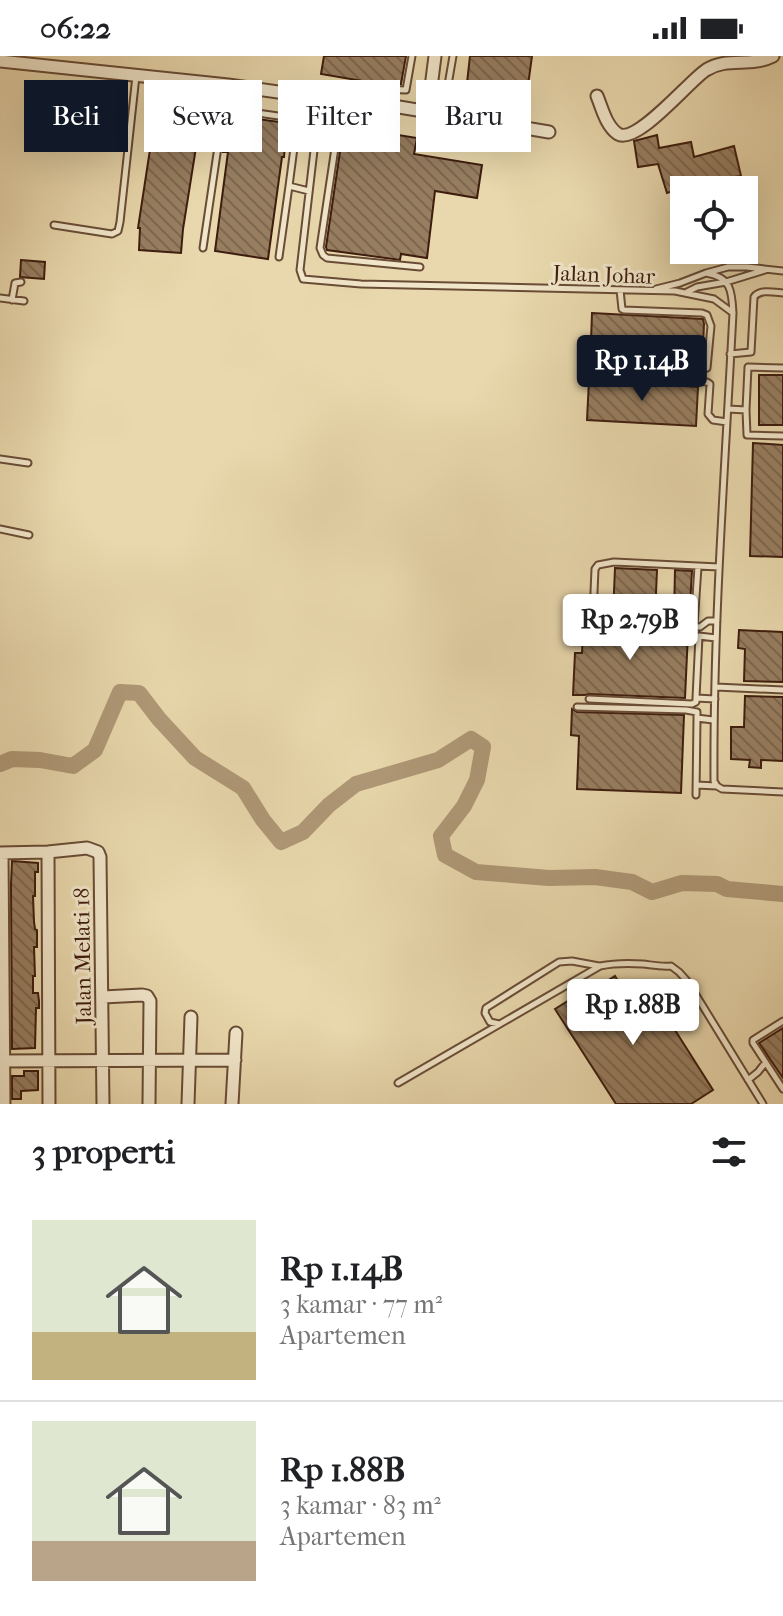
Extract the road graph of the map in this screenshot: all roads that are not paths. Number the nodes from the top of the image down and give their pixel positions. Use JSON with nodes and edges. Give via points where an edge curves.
{"nodes":[{"id":1,"x":412,"y":56,"type":"edge"},
{"id":2,"x":435,"y":56,"type":"edge"},
{"id":3,"x":453,"y":56,"type":"edge"},
{"id":4,"x":773,"y":56,"type":"edge"},
{"id":5,"x":728,"y":59,"type":"edge"},
{"id":6,"x":0,"y":61,"type":"edge"},
{"id":7,"x":136,"y":75,"type":"junction"},
{"id":8,"x":182,"y":80,"type":"edge"},
{"id":9,"x":432,"y":80,"type":"edge"},
{"id":10,"x":449,"y":80,"type":"edge"},
{"id":11,"x":400,"y":91,"type":"edge"},
{"id":12,"x":597,"y":96,"type":"dead end"},
{"id":13,"x":262,"y":114,"type":"edge"},
{"id":14,"x":531,"y":129,"type":"edge"},
{"id":15,"x":549,"y":132,"type":"dead end"},
{"id":16,"x":218,"y":152,"type":"edge"},
{"id":17,"x":314,"y":152,"type":"edge"},
{"id":18,"x":334,"y":152,"type":"edge"},
{"id":19,"x":289,"y":186,"type":"junction"},
{"id":20,"x":309,"y":191,"type":"junction"},
{"id":21,"x":54,"y":225,"type":"dead end"},
{"id":22,"x":203,"y":248,"type":"dead end"},
{"id":23,"x":279,"y":257,"type":"dead end"},
{"id":24,"x":420,"y":267,"type":"dead end"},
{"id":25,"x":766,"y":270,"type":"junction"},
{"id":26,"x":783,"y":271,"type":"edge"},
{"id":27,"x":706,"y":273,"type":"junction"},
{"id":28,"x":21,"y":282,"type":"dead end"},
{"id":29,"x":726,"y":282,"type":"junction"},
{"id":30,"x":620,"y":290,"type":"junction"},
{"id":31,"x":652,"y":291,"type":"junction"},
{"id":32,"x":686,"y":293,"type":"junction"},
{"id":33,"x":783,"y":293,"type":"edge"},
{"id":34,"x":0,"y":298,"type":"edge"},
{"id":35,"x":12,"y":300,"type":"junction"},
{"id":36,"x":24,"y":301,"type":"dead end"},
{"id":37,"x":733,"y":313,"type":"junction"},
{"id":38,"x":730,"y":354,"type":"junction"},
{"id":39,"x":596,"y":365,"type":"dead end"},
{"id":40,"x":783,"y":368,"type":"edge"},
{"id":41,"x":588,"y":374,"type":"dead end"},
{"id":42,"x":728,"y":409,"type":"junction"},
{"id":43,"x":746,"y":410,"type":"junction"},
{"id":44,"x":727,"y":422,"type":"junction"},
{"id":45,"x":783,"y":436,"type":"edge"},
{"id":46,"x":0,"y":459,"type":"edge"},
{"id":47,"x":28,"y":463,"type":"dead end"},
{"id":48,"x":0,"y":529,"type":"edge"},
{"id":49,"x":29,"y":535,"type":"dead end"},
{"id":50,"x":698,"y":567,"type":"junction"},
{"id":51,"x":719,"y":567,"type":"junction"},
{"id":52,"x":717,"y":621,"type":"junction"},
{"id":53,"x":694,"y":626,"type":"junction"},
{"id":54,"x":716,"y":638,"type":"junction"},
{"id":55,"x":716,"y":687,"type":"junction"},
{"id":56,"x":783,"y":690,"type":"edge"},
{"id":57,"x":696,"y":698,"type":"junction"},
{"id":58,"x":589,"y":699,"type":"dead end"},
{"id":59,"x":715,"y":699,"type":"junction"},
{"id":60,"x":577,"y":707,"type":"dead end"},
{"id":61,"x":697,"y":718,"type":"junction"},
{"id":62,"x":713,"y":720,"type":"junction"},
{"id":63,"x":696,"y":785,"type":"junction"},
{"id":64,"x":717,"y":786,"type":"junction"},
{"id":65,"x":783,"y":792,"type":"edge"},
{"id":66,"x":696,"y":795,"type":"dead end"},
{"id":67,"x":48,"y":852,"type":"junction"},
{"id":68,"x":1,"y":853,"type":"edge"},
{"id":69,"x":600,"y":966,"type":"junction"},
{"id":70,"x":103,"y":997,"type":"junction"},
{"id":71,"x":191,"y":1017,"type":"dead end"},
{"id":72,"x":783,"y":1021,"type":"edge"},
{"id":73,"x":499,"y":1024,"type":"junction"},
{"id":74,"x":236,"y":1033,"type":"dead end"},
{"id":75,"x":49,"y":1060,"type":"junction"},
{"id":76,"x":103,"y":1060,"type":"junction"},
{"id":77,"x":150,"y":1060,"type":"junction"},
{"id":78,"x":190,"y":1060,"type":"junction"},
{"id":79,"x":235,"y":1060,"type":"junction"},
{"id":80,"x":2,"y":1061,"type":"edge"},
{"id":81,"x":765,"y":1063,"type":"junction"},
{"id":82,"x":748,"y":1080,"type":"junction"},
{"id":83,"x":398,"y":1083,"type":"dead end"},
{"id":84,"x":783,"y":1089,"type":"edge"},
{"id":85,"x":4,"y":1104,"type":"edge"},
{"id":86,"x":49,"y":1104,"type":"edge"},
{"id":87,"x":103,"y":1104,"type":"edge"},
{"id":88,"x":149,"y":1104,"type":"edge"},
{"id":89,"x":188,"y":1104,"type":"edge"},
{"id":90,"x":232,"y":1104,"type":"edge"},
{"id":91,"x":763,"y":1104,"type":"edge"}],
"edges":[{"from":1,"to":11,"type":"lane","via":[[407,88]]},
{"from":2,"to":9,"type":"street"},
{"from":3,"to":10,"type":"lane"},
{"from":4,"to":5,"type":"street","via":[[754,62]]},
{"from":5,"to":12,"type":"street","via":[[707,69],[629,135],[615,132]]},
{"from":6,"to":7,"type":"street"},
{"from":7,"to":8,"type":"street"},
{"from":7,"to":21,"type":"lane","via":[[118,231]]},
{"from":13,"to":19,"type":"lane","via":[[292,118],[297,125]]},
{"from":14,"to":15,"type":"street"},
{"from":16,"to":22,"type":"lane"},
{"from":17,"to":20,"type":"lane","name":"Jalan Johar"},
{"from":18,"to":24,"type":"lane","via":[[323,255]]},
{"from":19,"to":20,"type":"lane"},
{"from":19,"to":23,"type":"lane"},
{"from":20,"to":30,"type":"lane","name":"Jalan Johar","via":[[300,270],[306,280]]},
{"from":25,"to":26,"type":"lane"},
{"from":25,"to":27,"type":"lane","via":[[728,267]]},
{"from":25,"to":29,"type":"lane"},
{"from":27,"to":29,"type":"lane"},
{"from":27,"to":31,"type":"lane"},
{"from":28,"to":35,"type":"lane","via":[[13,285]]},
{"from":29,"to":32,"type":"lane"},
{"from":29,"to":37,"type":"lane"},
{"from":30,"to":31,"type":"lane","name":"Jalan Johar"},
{"from":30,"to":39,"type":"lane","via":[[624,310],[707,315],[707,368]]},
{"from":31,"to":32,"type":"lane","name":"Jalan Johar"},
{"from":32,"to":37,"type":"lane","name":"Jalan Johar","via":[[714,299]]},
{"from":33,"to":38,"type":"lane","via":[[756,294],[751,352]]},
{"from":34,"to":35,"type":"lane"},
{"from":35,"to":36,"type":"lane"},
{"from":37,"to":38,"type":"lane"},
{"from":38,"to":42,"type":"lane"},
{"from":40,"to":43,"type":"lane","via":[[748,367]]},
{"from":41,"to":44,"type":"lane","via":[[707,382],[708,414]]},
{"from":42,"to":43,"type":"lane"},
{"from":42,"to":44,"type":"lane"},
{"from":43,"to":45,"type":"lane","via":[[747,435]]},
{"from":44,"to":51,"type":"lane"},
{"from":46,"to":47,"type":"lane"},
{"from":48,"to":49,"type":"lane"},
{"from":50,"to":51,"type":"lane"},
{"from":50,"to":53,"type":"lane"},
{"from":50,"to":53,"type":"lane","via":[[614,562],[595,569],[593,615],[599,623]]},
{"from":51,"to":52,"type":"lane"},
{"from":52,"to":53,"type":"lane"},
{"from":52,"to":54,"type":"lane"},
{"from":54,"to":55,"type":"lane"},
{"from":54,"to":57,"type":"lane","via":[[699,636]]},
{"from":55,"to":56,"type":"lane"},
{"from":55,"to":59,"type":"lane"},
{"from":57,"to":58,"type":"lane","via":[[692,704]]},
{"from":57,"to":59,"type":"lane"},
{"from":59,"to":62,"type":"lane"},
{"from":60,"to":61,"type":"lane","via":[[686,710],[697,712]]},
{"from":61,"to":62,"type":"lane"},
{"from":61,"to":63,"type":"lane"},
{"from":62,"to":64,"type":"lane"},
{"from":63,"to":64,"type":"lane"},
{"from":63,"to":66,"type":"lane"},
{"from":64,"to":65,"type":"lane"},
{"from":67,"to":68,"type":"street"},
{"from":67,"to":70,"type":"street","name":"Jalan Melati 18","via":[[87,848],[100,857]]},
{"from":67,"to":75,"type":"street"},
{"from":68,"to":80,"type":"street"},
{"from":69,"to":73,"type":"lane"},
{"from":69,"to":73,"type":"lane","via":[[559,962],[486,1008],[490,1022]]},
{"from":69,"to":82,"type":"lane","via":[[671,966],[679,972]]},
{"from":70,"to":76,"type":"street","name":"Jalan Melati 18"},
{"from":70,"to":77,"type":"street","via":[[147,996]]},
{"from":71,"to":78,"type":"street"},
{"from":72,"to":81,"type":"lane","via":[[753,1040]]},
{"from":73,"to":83,"type":"lane"},
{"from":74,"to":79,"type":"street"},
{"from":75,"to":76,"type":"street"},
{"from":75,"to":80,"type":"street"},
{"from":75,"to":86,"type":"street"},
{"from":76,"to":77,"type":"street"},
{"from":76,"to":87,"type":"street","name":"Jalan Melati 18"},
{"from":77,"to":78,"type":"street"},
{"from":77,"to":88,"type":"street"},
{"from":78,"to":79,"type":"street"},
{"from":78,"to":89,"type":"street"},
{"from":79,"to":90,"type":"street"},
{"from":80,"to":85,"type":"street"},
{"from":81,"to":82,"type":"lane"},
{"from":81,"to":84,"type":"lane"},
{"from":82,"to":91,"type":"lane"}]}
